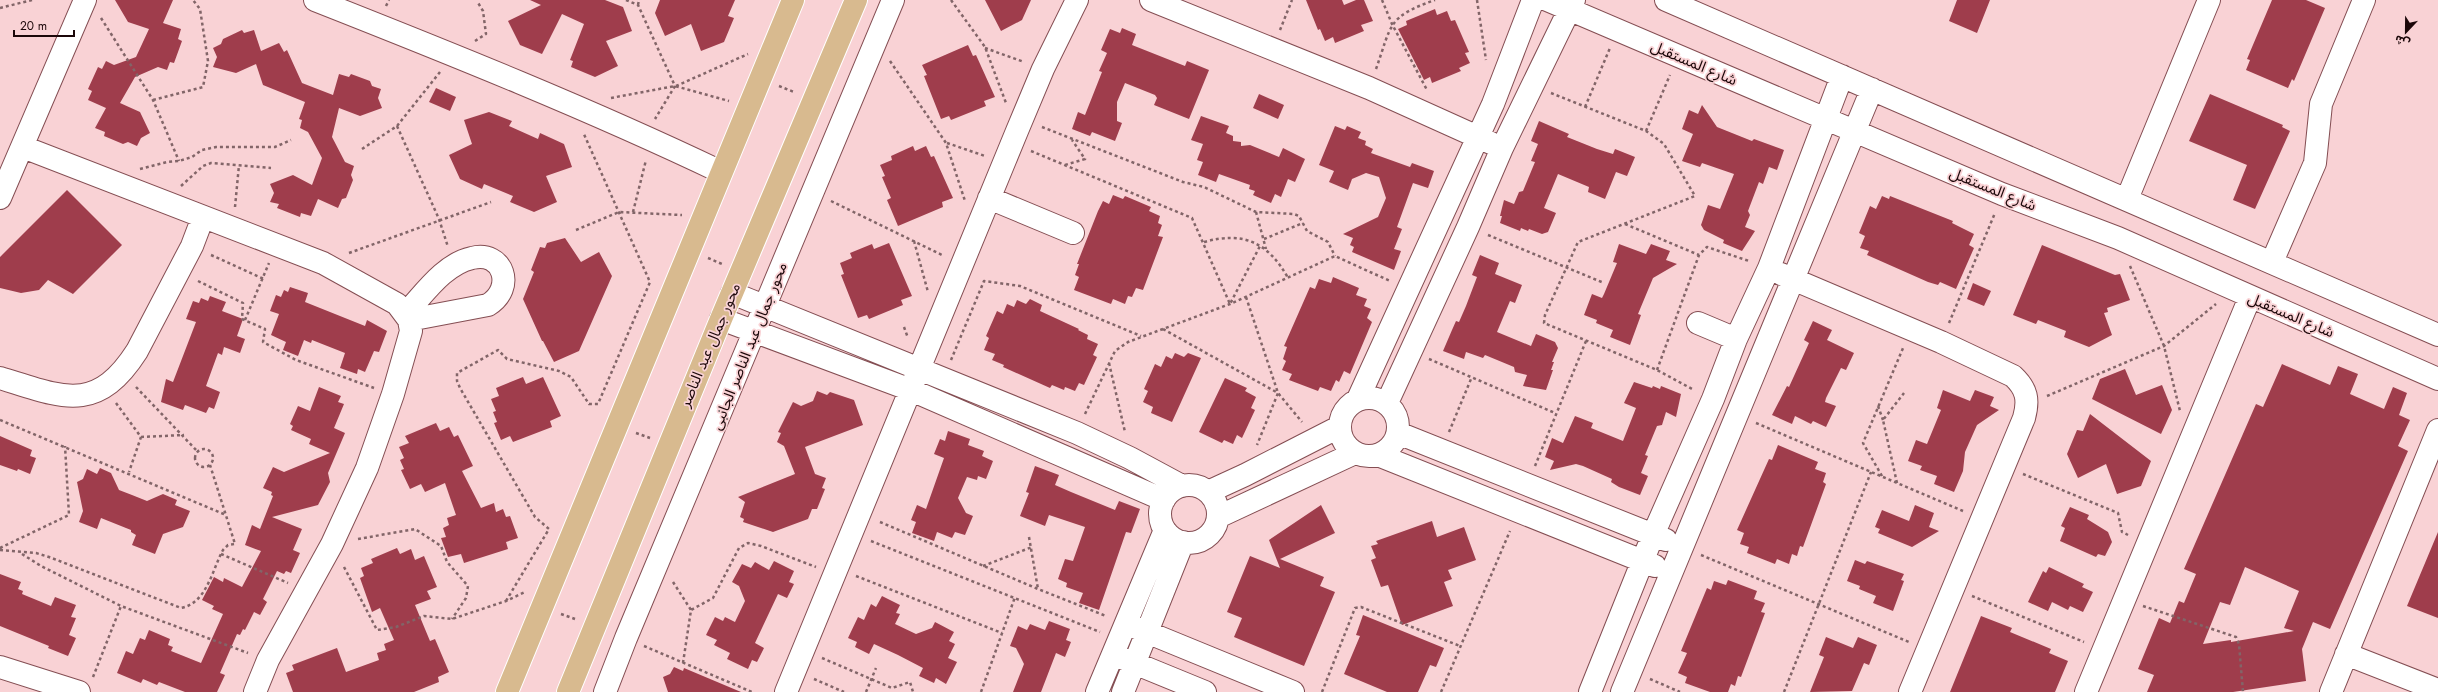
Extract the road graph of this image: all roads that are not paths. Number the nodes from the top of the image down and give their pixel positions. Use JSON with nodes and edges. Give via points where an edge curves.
{"nodes":[{"id":1,"x":315,"y":0,"type":"edge"},
{"id":2,"x":793,"y":0,"type":"edge"},
{"id":3,"x":856,"y":0,"type":"edge"},
{"id":4,"x":893,"y":0,"type":"edge"},
{"id":5,"x":1077,"y":0,"type":"edge"},
{"id":6,"x":1151,"y":0,"type":"edge"},
{"id":7,"x":1533,"y":0,"type":"edge"},
{"id":8,"x":1547,"y":0,"type":"edge"},
{"id":9,"x":1666,"y":0,"type":"edge"},
{"id":10,"x":2209,"y":0,"type":"edge"},
{"id":11,"x":2364,"y":0,"type":"edge"},
{"id":12,"x":1572,"y":5,"type":"edge"},
{"id":13,"x":91,"y":7,"type":"edge"},
{"id":14,"x":1842,"y":76,"type":"junction"},
{"id":15,"x":1872,"y":89,"type":"junction"},
{"id":16,"x":1825,"y":118,"type":"junction"},
{"id":17,"x":1855,"y":132,"type":"junction"},
{"id":18,"x":1478,"y":136,"type":"junction"},
{"id":19,"x":23,"y":147,"type":"junction"},
{"id":20,"x":1502,"y":148,"type":"junction"},
{"id":21,"x":721,"y":172,"type":"junction"},
{"id":22,"x":0,"y":198,"type":"edge"},
{"id":23,"x":989,"y":198,"type":"junction"},
{"id":24,"x":2127,"y":199,"type":"junction"},
{"id":25,"x":203,"y":217,"type":"junction"},
{"id":26,"x":1073,"y":233,"type":"dead end"},
{"id":27,"x":2272,"y":262,"type":"junction"},
{"id":28,"x":1769,"y":268,"type":"junction"},
{"id":29,"x":1795,"y":279,"type":"junction"},
{"id":30,"x":732,"y":293,"type":"junction"},
{"id":31,"x":2241,"y":294,"type":"junction"},
{"id":32,"x":765,"y":307,"type":"junction"},
{"id":33,"x":408,"y":316,"type":"junction"},
{"id":34,"x":721,"y":319,"type":"junction"},
{"id":35,"x":1698,"y":323,"type":"dead end"},
{"id":36,"x":756,"y":332,"type":"junction"},
{"id":37,"x":2438,"y":335,"type":"edge"},
{"id":38,"x":1736,"y":339,"type":"junction"},
{"id":39,"x":919,"y":369,"type":"junction"},
{"id":40,"x":0,"y":378,"type":"edge"},
{"id":41,"x":2438,"y":379,"type":"edge"},
{"id":42,"x":911,"y":390,"type":"junction"},
{"id":43,"x":1358,"y":399,"type":"junction"},
{"id":44,"x":1387,"y":403,"type":"junction"},
{"id":45,"x":1339,"y":427,"type":"junction"},
{"id":46,"x":2438,"y":430,"type":"edge"},
{"id":47,"x":1398,"y":433,"type":"junction"},
{"id":48,"x":1355,"y":453,"type":"junction"},
{"id":49,"x":1378,"y":455,"type":"junction"},
{"id":50,"x":1182,"y":486,"type":"junction"},
{"id":51,"x":1208,"y":492,"type":"junction"},
{"id":52,"x":1164,"y":500,"type":"junction"},
{"id":53,"x":1218,"y":517,"type":"junction"},
{"id":54,"x":1165,"y":530,"type":"junction"},
{"id":55,"x":1653,"y":535,"type":"junction"},
{"id":56,"x":1183,"y":542,"type":"junction"},
{"id":57,"x":1682,"y":546,"type":"junction"},
{"id":58,"x":1643,"y":561,"type":"junction"},
{"id":59,"x":1671,"y":572,"type":"junction"},
{"id":60,"x":1147,"y":631,"type":"junction"},
{"id":61,"x":1120,"y":639,"type":"junction"},
{"id":62,"x":2346,"y":654,"type":"junction"},
{"id":63,"x":1134,"y":663,"type":"junction"},
{"id":64,"x":0,"y":667,"type":"edge"},
{"id":65,"x":84,"y":688,"type":"edge"},
{"id":66,"x":2438,"y":690,"type":"edge"},
{"id":67,"x":255,"y":692,"type":"edge"},
{"id":68,"x":506,"y":692,"type":"edge"},
{"id":69,"x":568,"y":692,"type":"edge"},
{"id":70,"x":605,"y":692,"type":"edge"},
{"id":71,"x":786,"y":692,"type":"edge"},
{"id":72,"x":1098,"y":692,"type":"edge"},
{"id":73,"x":1123,"y":692,"type":"edge"},
{"id":74,"x":1205,"y":692,"type":"edge"},
{"id":75,"x":1294,"y":692,"type":"edge"},
{"id":76,"x":1590,"y":692,"type":"edge"},
{"id":77,"x":1622,"y":692,"type":"edge"},
{"id":78,"x":1910,"y":692,"type":"edge"},
{"id":79,"x":2086,"y":692,"type":"edge"},
{"id":80,"x":2330,"y":692,"type":"edge"}],
"edges":[{"from":1,"to":21,"type":"street","via":[[454,55]]},
{"from":2,"to":21,"type":"main road"},
{"from":3,"to":30,"type":"main road","name":"محور جمال عبد الناصر"},
{"from":4,"to":32,"type":"street","name":"محور جمال عبد الناصر الجانبى"},
{"from":5,"to":23,"type":"street","via":[[1043,69]]},
{"from":6,"to":18,"type":"street","via":[[1369,88]]},
{"from":7,"to":18,"type":"street"},
{"from":8,"to":12,"type":"street","name":"شارع المستقبل"},
{"from":9,"to":14,"type":"street"},
{"from":10,"to":24,"type":"street"},
{"from":11,"to":27,"type":"street","via":[[2323,98],[2315,163]]},
{"from":12,"to":16,"type":"street","name":"شارع المستقبل","via":[[1617,31]]},
{"from":12,"to":20,"type":"street"},
{"from":13,"to":19,"type":"street"},
{"from":14,"to":15,"type":"street"},
{"from":14,"to":16,"type":"street"},
{"from":15,"to":17,"type":"street"},
{"from":15,"to":24,"type":"street"},
{"from":16,"to":17,"type":"street","name":"شارع المستقبل"},
{"from":16,"to":28,"type":"street"},
{"from":17,"to":29,"type":"street"},
{"from":17,"to":31,"type":"street","name":"شارع المستقبل","via":[[2002,194],[2118,238]]},
{"from":18,"to":20,"type":"street"},
{"from":18,"to":43,"type":"street"},
{"from":19,"to":22,"type":"street"},
{"from":19,"to":25,"type":"street"},
{"from":20,"to":44,"type":"street"},
{"from":21,"to":68,"type":"main road"},
{"from":23,"to":26,"type":"street"},
{"from":23,"to":39,"type":"street"},
{"from":24,"to":27,"type":"street"},
{"from":25,"to":33,"type":"street","via":[[323,263],[397,304]]},
{"from":25,"to":40,"type":"street","via":[[192,246],[137,350],[122,373],[90,394],[74,397],[53,394]]},
{"from":27,"to":37,"type":"street"},
{"from":28,"to":29,"type":"street"},
{"from":28,"to":38,"type":"street"},
{"from":29,"to":57,"type":"street"},
{"from":29,"to":78,"type":"street","via":[[2013,376],[2027,394],[2028,404],[2024,418]]},
{"from":30,"to":32,"type":"street"},
{"from":30,"to":34,"type":"main road","name":"محور جمال عبد الناصر"},
{"from":31,"to":41,"type":"street","name":"شارع المستقبل"},
{"from":31,"to":79,"type":"street","via":[[2125,600]]},
{"from":32,"to":36,"type":"street","name":"محور جمال عبد الناصر الجانبى"},
{"from":32,"to":39,"type":"street"},
{"from":33,"to":33,"type":"street","via":[[488,305],[497,300],[502,292],[505,282],[503,273],[498,264],[490,259],[480,256],[471,258],[441,276]]},
{"from":33,"to":67,"type":"street","via":[[411,331],[393,394],[366,468],[332,544],[304,590],[268,660]]},
{"from":34,"to":36,"type":"street"},
{"from":34,"to":69,"type":"main road","name":"محور جمال عبد الناصر"},
{"from":35,"to":38,"type":"street"},
{"from":36,"to":42,"type":"street"},
{"from":36,"to":70,"type":"street","name":"محور جمال عبد الناصر الجانبى"},
{"from":38,"to":55,"type":"street","via":[[1713,399]]},
{"from":39,"to":42,"type":"street"},
{"from":39,"to":50,"type":"street","via":[[1076,433]]},
{"from":42,"to":52,"type":"street"},
{"from":42,"to":71,"type":"street"},
{"from":43,"to":44,"type":"street","via":[[1373,398]]},
{"from":43,"to":45,"type":"street","via":[[1344,410]]},
{"from":44,"to":47,"type":"street","via":[[1397,420]]},
{"from":45,"to":48,"type":"street","via":[[1343,442]]},
{"from":45,"to":51,"type":"street"},
{"from":46,"to":62,"type":"street"},
{"from":47,"to":49,"type":"street","via":[[1393,444]]},
{"from":47,"to":55,"type":"street"},
{"from":48,"to":49,"type":"street","via":[[1366,456]]},
{"from":48,"to":53,"type":"street"},
{"from":49,"to":58,"type":"street"},
{"from":50,"to":51,"type":"street","via":[[1191,485]]},
{"from":50,"to":52,"type":"street","via":[[1169,493]]},
{"from":51,"to":53,"type":"street","via":[[1216,503]]},
{"from":52,"to":54,"type":"street","via":[[1160,515]]},
{"from":53,"to":56,"type":"street","via":[[1206,538],[1191,543]]},
{"from":54,"to":56,"type":"street","via":[[1173,538]]},
{"from":54,"to":61,"type":"street"},
{"from":55,"to":57,"type":"street"},
{"from":55,"to":58,"type":"street"},
{"from":56,"to":60,"type":"street"},
{"from":57,"to":59,"type":"street"},
{"from":58,"to":59,"type":"street"},
{"from":58,"to":76,"type":"street"},
{"from":59,"to":77,"type":"street"},
{"from":60,"to":61,"type":"street"},
{"from":60,"to":63,"type":"street"},
{"from":60,"to":75,"type":"street"},
{"from":61,"to":63,"type":"street"},
{"from":61,"to":72,"type":"street"},
{"from":62,"to":66,"type":"street"},
{"from":62,"to":80,"type":"street"},
{"from":63,"to":73,"type":"street"},
{"from":63,"to":74,"type":"street"},
{"from":64,"to":65,"type":"street"}]}
